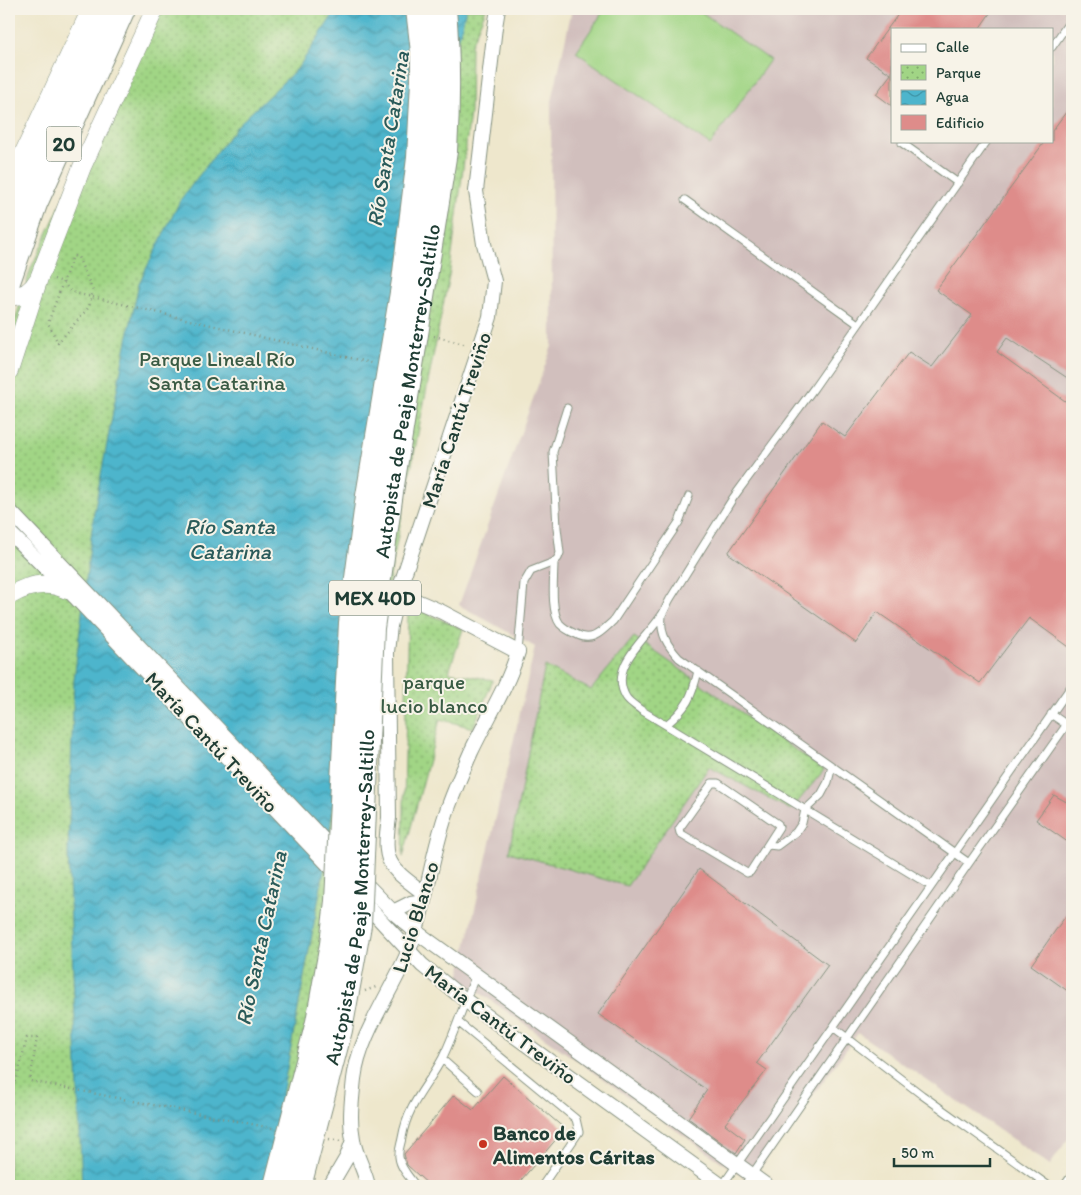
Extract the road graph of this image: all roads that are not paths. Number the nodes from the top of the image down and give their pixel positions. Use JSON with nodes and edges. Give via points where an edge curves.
{"nodes":[{"id":1,"x":91,"y":9,"type":"edge"},
{"id":2,"x":106,"y":9,"type":"edge"},
{"id":3,"x":124,"y":9,"type":"edge"},
{"id":4,"x":155,"y":9,"type":"edge"},
{"id":5,"x":419,"y":9,"type":"edge"},
{"id":6,"x":443,"y":9,"type":"edge"},
{"id":7,"x":498,"y":9,"type":"edge"},
{"id":8,"x":1072,"y":18,"type":"edge"},
{"id":9,"x":1054,"y":44,"type":"edge"},
{"id":10,"x":986,"y":142,"type":"edge"},
{"id":11,"x":902,"y":143,"type":"dead end"},
{"id":12,"x":958,"y":183,"type":"junction"},
{"id":13,"x":9,"y":184,"type":"edge"},
{"id":14,"x":685,"y":200,"type":"dead end"},
{"id":15,"x":9,"y":232,"type":"edge"},
{"id":16,"x":40,"y":276,"type":"junction"},
{"id":17,"x":9,"y":282,"type":"edge"},
{"id":18,"x":9,"y":296,"type":"edge"},
{"id":19,"x":858,"y":324,"type":"junction"},
{"id":20,"x":9,"y":366,"type":"edge"},
{"id":21,"x":567,"y":408,"type":"dead end"},
{"id":22,"x":689,"y":496,"type":"dead end"},
{"id":23,"x":9,"y":510,"type":"edge"},
{"id":24,"x":9,"y":532,"type":"edge"},
{"id":25,"x":554,"y":562,"type":"junction"},
{"id":26,"x":71,"y":587,"type":"junction"},
{"id":27,"x":398,"y":593,"type":"junction"},
{"id":28,"x":9,"y":596,"type":"edge"},
{"id":29,"x":662,"y":615,"type":"junction"},
{"id":30,"x":518,"y":652,"type":"junction"},
{"id":31,"x":698,"y":671,"type":"junction"},
{"id":32,"x":1072,"y":685,"type":"edge"},
{"id":33,"x":1052,"y":714,"type":"junction"},
{"id":34,"x":1072,"y":717,"type":"edge"},
{"id":35,"x":666,"y":725,"type":"junction"},
{"id":36,"x":1067,"y":725,"type":"junction"},
{"id":37,"x":832,"y":766,"type":"junction"},
{"id":38,"x":804,"y":810,"type":"junction"},
{"id":39,"x":768,"y":845,"type":"junction"},
{"id":40,"x":955,"y":852,"type":"junction"},
{"id":41,"x":969,"y":862,"type":"junction"},
{"id":42,"x":931,"y":886,"type":"junction"},
{"id":43,"x":424,"y":894,"type":"junction"},
{"id":44,"x":378,"y":906,"type":"junction"},
{"id":45,"x":393,"y":912,"type":"junction"},
{"id":46,"x":416,"y":931,"type":"junction"},
{"id":47,"x":409,"y":949,"type":"junction"},
{"id":48,"x":476,"y":975,"type":"junction"},
{"id":49,"x":465,"y":1000,"type":"junction"},
{"id":50,"x":458,"y":1022,"type":"junction"},
{"id":51,"x":832,"y":1027,"type":"junction"},
{"id":52,"x":848,"y":1039,"type":"junction"},
{"id":53,"x":442,"y":1059,"type":"junction"},
{"id":54,"x":478,"y":1091,"type":"dead end"},
{"id":55,"x":347,"y":1141,"type":"junction"},
{"id":56,"x":737,"y":1165,"type":"junction"},
{"id":57,"x":1072,"y":1175,"type":"edge"},
{"id":58,"x":748,"y":1181,"type":"edge"},
{"id":59,"x":278,"y":1186,"type":"edge"},
{"id":60,"x":298,"y":1186,"type":"edge"},
{"id":61,"x":330,"y":1186,"type":"edge"},
{"id":62,"x":368,"y":1186,"type":"edge"},
{"id":63,"x":416,"y":1186,"type":"edge"},
{"id":64,"x":542,"y":1186,"type":"edge"},
{"id":65,"x":722,"y":1186,"type":"edge"},
{"id":66,"x":767,"y":1186,"type":"edge"},
{"id":67,"x":1048,"y":1186,"type":"edge"},
{"id":68,"x":1064,"y":1186,"type":"edge"}],
"edges":[{"from":1,"to":13,"type":"street","number":"20"},
{"from":2,"to":15,"type":"main road","number":"20","via":[[28,181]]},
{"from":3,"to":17,"type":"main road","number":"20","via":[[36,204]]},
{"from":4,"to":16,"type":"street","number":"20","via":[[82,167]]},
{"from":5,"to":59,"type":"highway","name":"Autopista de Peaje Monterrey-Saltillo","number":"MEX 40D","bridge":true,"via":[[424,52],[420,158],[405,281],[369,496],[352,623],[337,910],[319,1022]]},
{"from":6,"to":60,"type":"highway","name":"Autopista de Peaje Monterrey-Saltillo","number":"MEX 40D","bridge":true,"via":[[444,151],[372,620],[358,925],[339,1030]]},
{"from":7,"to":27,"type":"street","name":"María Cantú Treviño","via":[[476,191],[484,244],[494,281],[490,318]]},
{"from":8,"to":9,"type":"lane"},
{"from":10,"to":12,"type":"lane"},
{"from":11,"to":12,"type":"lane"},
{"from":12,"to":19,"type":"lane"},
{"from":14,"to":19,"type":"lane"},
{"from":16,"to":18,"type":"street","via":[[34,288],[25,294]]},
{"from":16,"to":20,"type":"street","number":"20"},
{"from":19,"to":29,"type":"lane","via":[[732,498]]},
{"from":21,"to":25,"type":"lane","via":[[553,452],[560,553]]},
{"from":22,"to":25,"type":"lane","via":[[679,522],[613,621],[592,637],[584,639],[561,625],[557,618]]},
{"from":23,"to":26,"type":"street"},
{"from":24,"to":26,"type":"street"},
{"from":25,"to":30,"type":"lane","via":[[531,571],[524,583]]},
{"from":26,"to":28,"type":"street","via":[[37,584]]},
{"from":26,"to":44,"type":"street","name":"María Cantú Treviño","bridge":true},
{"from":26,"to":44,"type":"street","name":"María Cantú Treviño","bridge":true},
{"from":27,"to":30,"type":"street"},
{"from":27,"to":43,"type":"street","name":"María Cantú Treviño","via":[[387,652],[389,818],[395,858]]},
{"from":29,"to":31,"type":"lane","via":[[664,639],[679,658]]},
{"from":29,"to":35,"type":"lane","via":[[627,660],[620,677],[626,698]]},
{"from":30,"to":43,"type":"street","name":"Lucio Blanco","via":[[505,687],[456,787]]},
{"from":31,"to":35,"type":"lane","via":[[687,703]]},
{"from":31,"to":37,"type":"lane"},
{"from":32,"to":33,"type":"lane"},
{"from":33,"to":36,"type":"lane"},
{"from":33,"to":40,"type":"lane"},
{"from":34,"to":36,"type":"lane"},
{"from":35,"to":38,"type":"lane"},
{"from":36,"to":41,"type":"lane"},
{"from":37,"to":38,"type":"lane","via":[[821,795]]},
{"from":37,"to":40,"type":"lane"},
{"from":38,"to":39,"type":"lane","via":[[802,823],[796,832],[778,846]]},
{"from":38,"to":42,"type":"lane"},
{"from":39,"to":39,"type":"lane","via":[[778,824],[718,783],[712,783],[679,829],[680,834],[747,873]]},
{"from":40,"to":41,"type":"lane"},
{"from":40,"to":42,"type":"lane"},
{"from":41,"to":52,"type":"lane"},
{"from":42,"to":51,"type":"lane"},
{"from":43,"to":45,"type":"street"},
{"from":43,"to":46,"type":"street","name":"Lucio Blanco"},
{"from":44,"to":45,"type":"street","name":"María Cantú Treviño"},
{"from":44,"to":47,"type":"street","name":"María Cantú Treviño"},
{"from":45,"to":46,"type":"street","name":"María Cantú Treviño"},
{"from":46,"to":47,"type":"street","name":"Lucio Blanco"},
{"from":46,"to":48,"type":"street","name":"María Cantú Treviño"},
{"from":47,"to":49,"type":"street","name":"María Cantú Treviño","via":[[422,965]]},
{"from":47,"to":55,"type":"street","name":"Lucio Blanco","via":[[361,1049]]},
{"from":48,"to":49,"type":"lane"},
{"from":48,"to":56,"type":"street","name":"María Cantú Treviño"},
{"from":49,"to":50,"type":"lane"},
{"from":49,"to":65,"type":"street","name":"María Cantú Treviño"},
{"from":50,"to":53,"type":"lane"},
{"from":50,"to":64,"type":"lane","via":[[576,1119],[579,1132]]},
{"from":51,"to":52,"type":"lane"},
{"from":51,"to":56,"type":"lane"},
{"from":52,"to":58,"type":"lane"},
{"from":52,"to":67,"type":"lane"},
{"from":53,"to":54,"type":"lane"},
{"from":53,"to":63,"type":"lane","via":[[419,1094],[404,1126],[398,1155],[400,1164]]},
{"from":55,"to":61,"type":"street","via":[[346,1158]]},
{"from":55,"to":62,"type":"street","name":"Lucio Blanco"},
{"from":56,"to":58,"type":"street","name":"María Cantú Treviño"},
{"from":56,"to":65,"type":"lane"},
{"from":57,"to":68,"type":"lane"},
{"from":58,"to":66,"type":"street","name":"María Cantú Treviño"}]}
